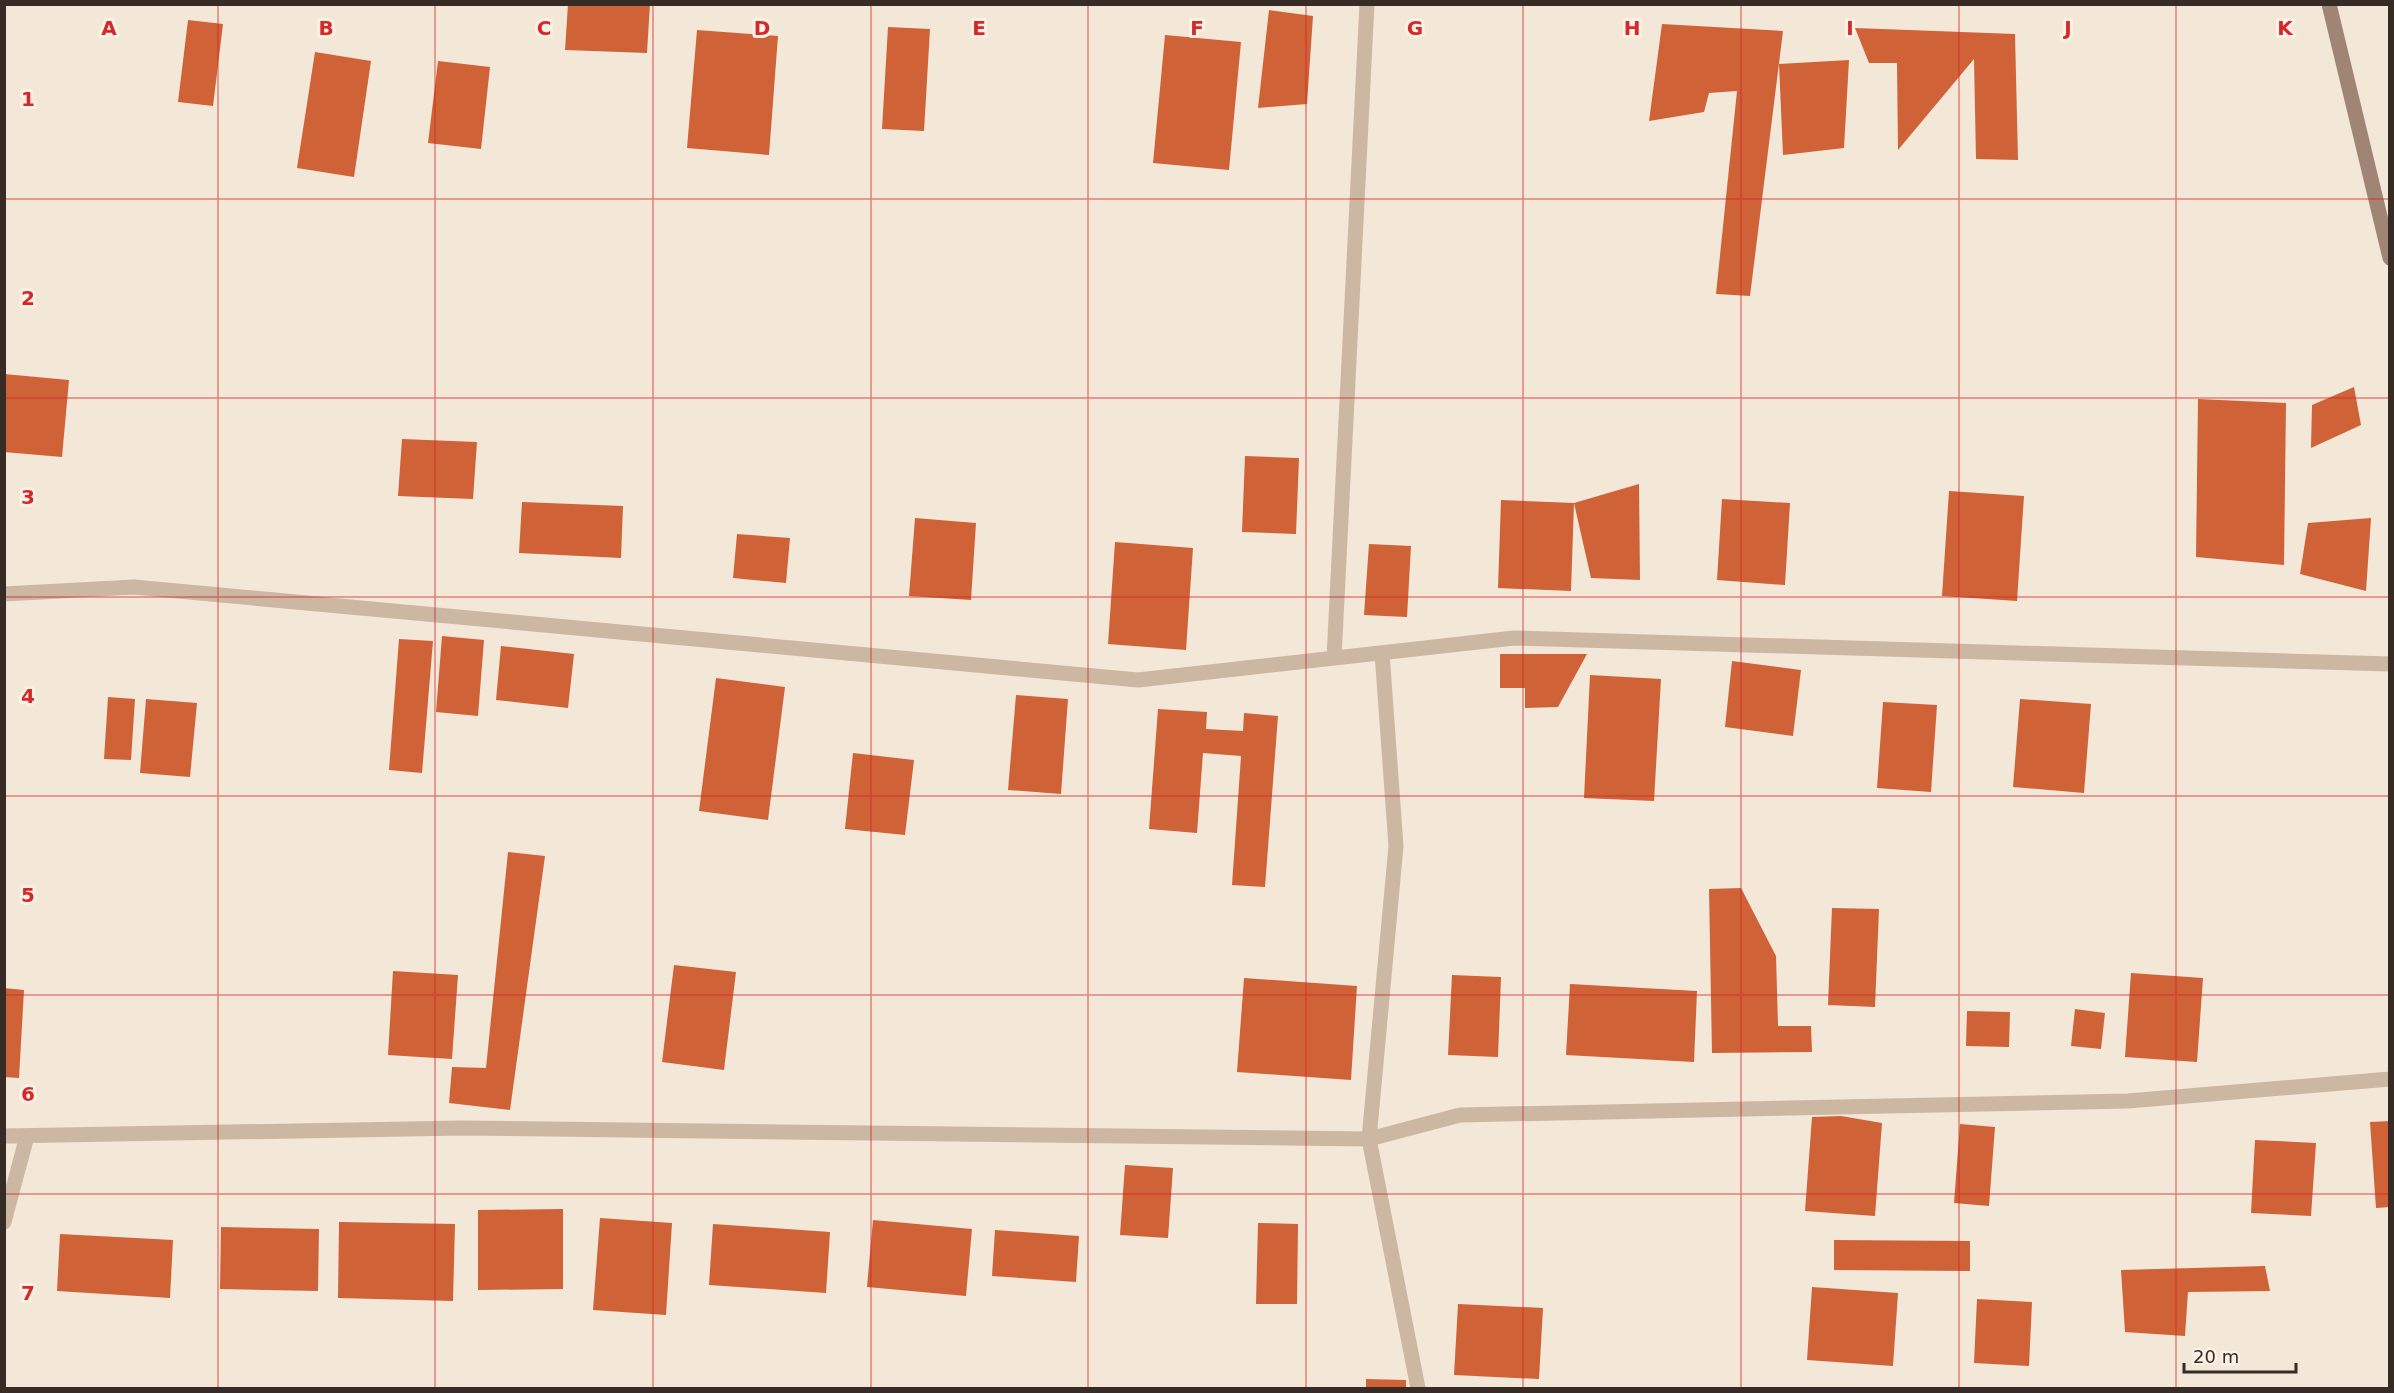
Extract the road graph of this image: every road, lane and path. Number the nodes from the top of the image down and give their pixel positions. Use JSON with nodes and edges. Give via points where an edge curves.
{"nodes":[{"id":1,"x":1367,"y":4,"type":"edge"},
{"id":2,"x":2329,"y":4,"type":"edge"},
{"id":3,"x":2390,"y":258,"type":"edge"},
{"id":4,"x":4,"y":594,"type":"edge"},
{"id":5,"x":1382,"y":653,"type":"junction"},
{"id":6,"x":1334,"y":658,"type":"junction"},
{"id":7,"x":2390,"y":664,"type":"edge"},
{"id":8,"x":2390,"y":1079,"type":"edge"},
{"id":9,"x":4,"y":1136,"type":"edge"},
{"id":10,"x":27,"y":1136,"type":"junction"},
{"id":11,"x":1369,"y":1139,"type":"junction"},
{"id":12,"x":4,"y":1222,"type":"edge"},
{"id":13,"x":1418,"y":1389,"type":"edge"}],
"edges":[{"from":1,"to":6,"type":"street"},
{"from":2,"to":3,"type":"main road"},
{"from":4,"to":6,"type":"street","via":[[134,587],[1138,680]]},
{"from":5,"to":6,"type":"street"},
{"from":5,"to":7,"type":"street","via":[[1514,638]]},
{"from":5,"to":11,"type":"street","via":[[1396,846]]},
{"from":8,"to":11,"type":"street","via":[[2128,1101],[1460,1115]]},
{"from":9,"to":10,"type":"street"},
{"from":10,"to":11,"type":"street","via":[[462,1128]]},
{"from":10,"to":12,"type":"street"},
{"from":11,"to":13,"type":"street"}]}
